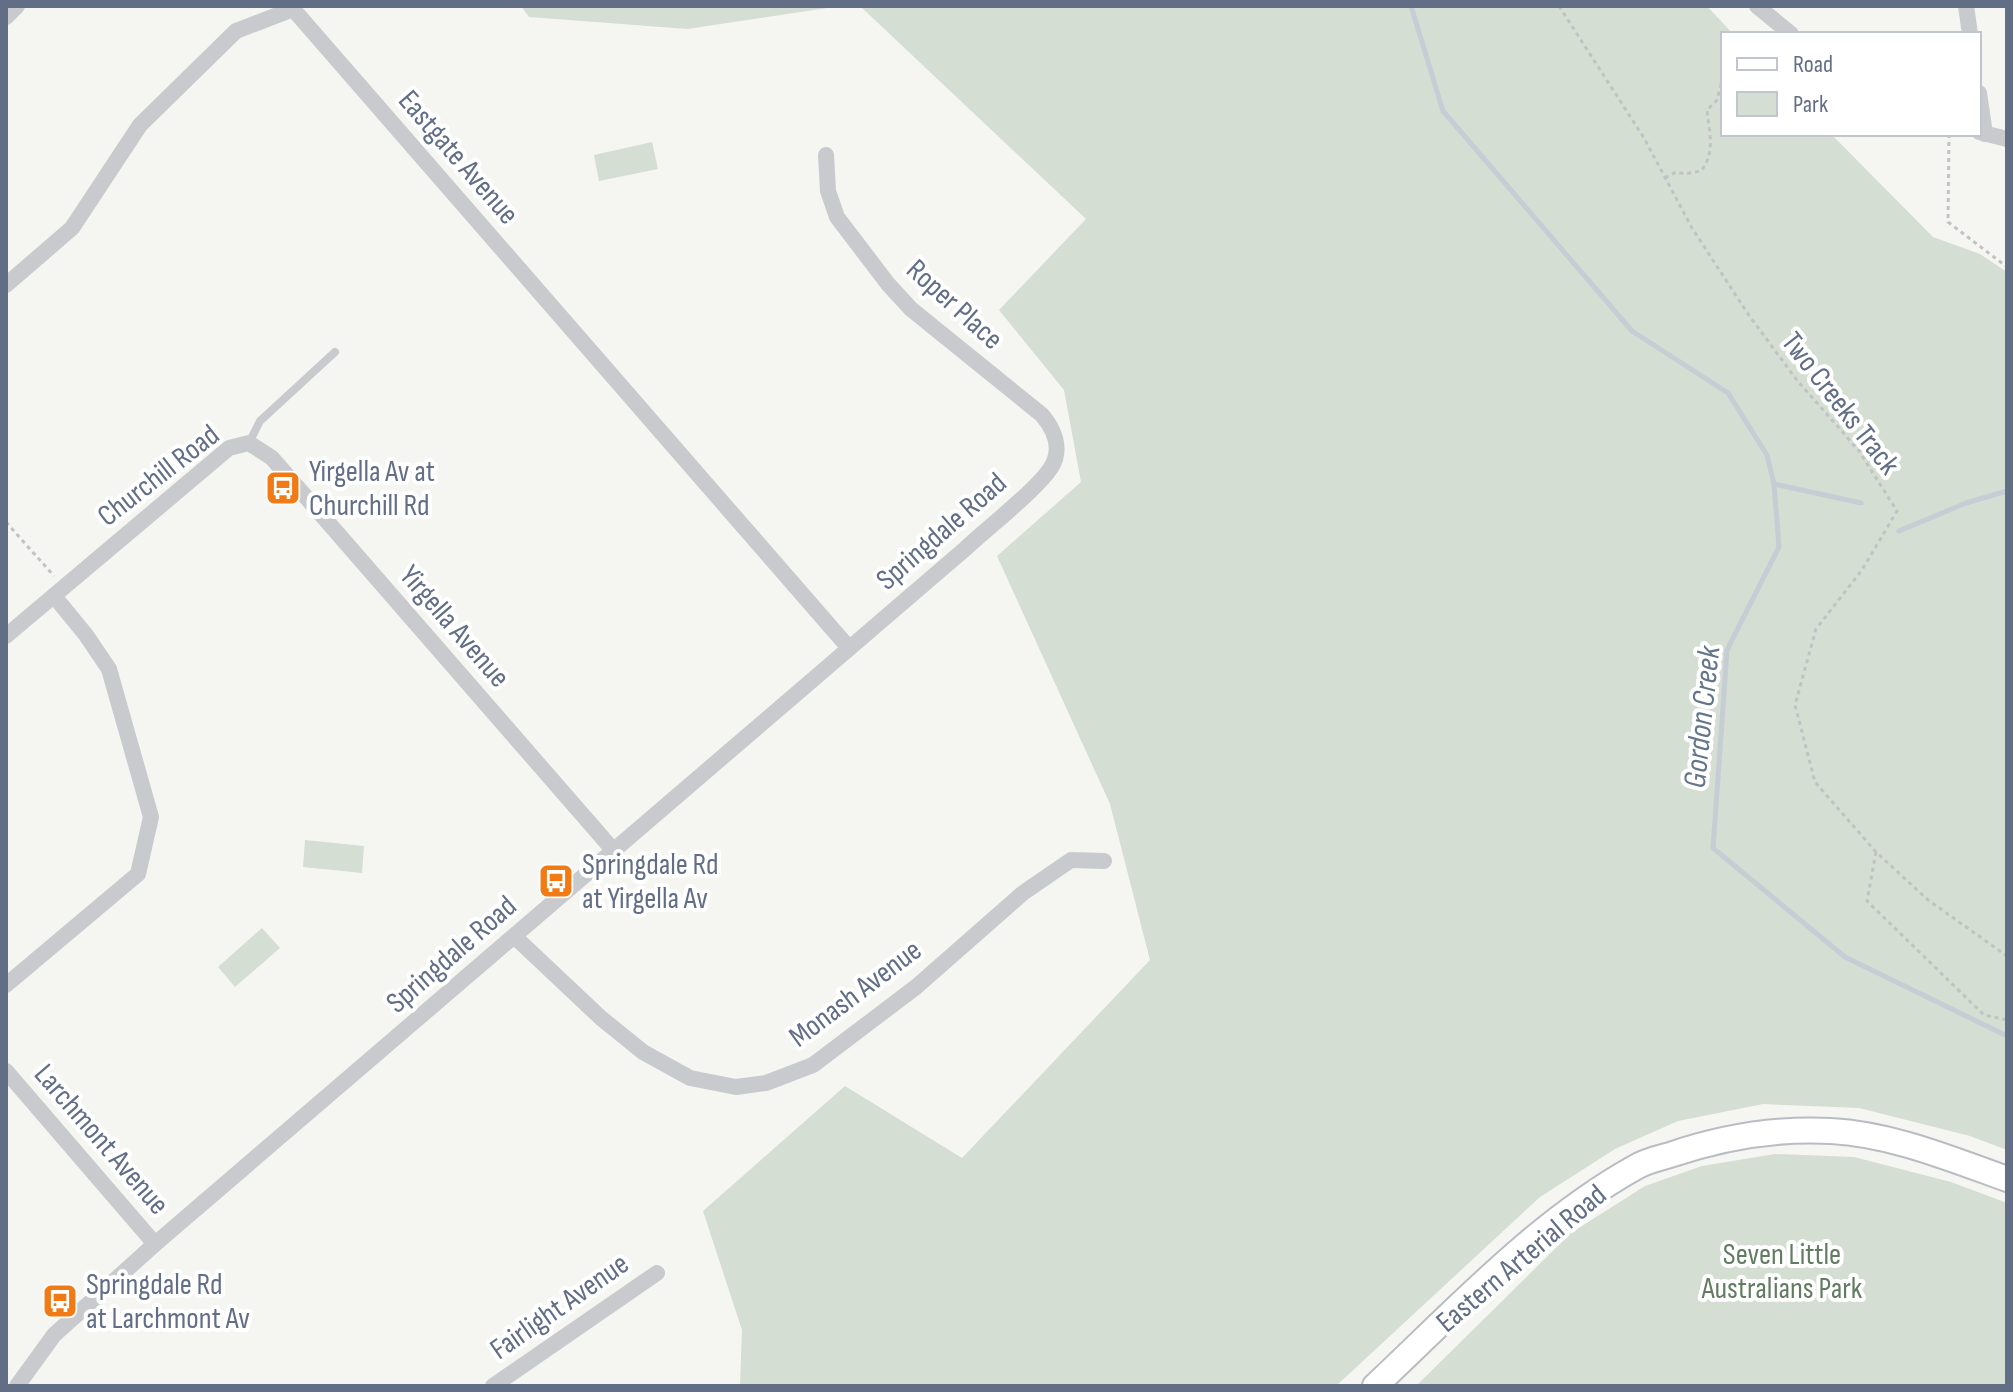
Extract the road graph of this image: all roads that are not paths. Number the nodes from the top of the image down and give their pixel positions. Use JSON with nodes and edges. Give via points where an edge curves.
{"nodes":[{"id":1,"x":17,"y":6,"type":"edge"},
{"id":2,"x":1757,"y":6,"type":"edge"},
{"id":3,"x":1966,"y":6,"type":"edge"},
{"id":4,"x":6,"y":17,"type":"edge"},
{"id":5,"x":1789,"y":32,"type":"edge"},
{"id":6,"x":1970,"y":32,"type":"edge"},
{"id":7,"x":1982,"y":133,"type":"edge"},
{"id":8,"x":2007,"y":139,"type":"edge"},
{"id":9,"x":826,"y":155,"type":"dead end"},
{"id":10,"x":6,"y":285,"type":"edge"},
{"id":11,"x":335,"y":352,"type":"dead end"},
{"id":12,"x":249,"y":443,"type":"junction"},
{"id":13,"x":1041,"y":480,"type":"joint"},
{"id":14,"x":59,"y":592,"type":"junction"},
{"id":15,"x":6,"y":636,"type":"edge"},
{"id":16,"x":849,"y":648,"type":"junction"},
{"id":17,"x":614,"y":851,"type":"junction"},
{"id":18,"x":1104,"y":861,"type":"dead end"},
{"id":19,"x":515,"y":937,"type":"junction"},
{"id":20,"x":6,"y":985,"type":"edge"},
{"id":21,"x":6,"y":1071,"type":"edge"},
{"id":22,"x":2007,"y":1179,"type":"edge"},
{"id":23,"x":155,"y":1244,"type":"junction"},
{"id":24,"x":657,"y":1273,"type":"dead end"},
{"id":25,"x":17,"y":1386,"type":"edge"},
{"id":26,"x":493,"y":1386,"type":"edge"},
{"id":27,"x":1375,"y":1386,"type":"edge"}],
"edges":[{"from":1,"to":4,"type":"street"},
{"from":2,"to":5,"type":"street"},
{"from":3,"to":6,"type":"street"},
{"from":7,"to":8,"type":"street"},
{"from":9,"to":13,"type":"street","name":"Roper Place","via":[[831,206],[888,284],[1051,426],[1056,452]]},
{"from":10,"to":16,"type":"street","name":"Eastgate Avenue","via":[[72,228],[140,125],[236,31],[293,9]]},
{"from":11,"to":12,"type":"lane","name":"Churchill Road","via":[[260,421]]},
{"from":12,"to":14,"type":"street","name":"Churchill Road","via":[[229,448]]},
{"from":12,"to":17,"type":"street","name":"Yirgella Avenue","via":[[272,458]]},
{"from":13,"to":16,"type":"street","name":"Springdale Road"},
{"from":14,"to":15,"type":"street","name":"Churchill Road"},
{"from":14,"to":20,"type":"street","via":[[109,669],[151,817],[138,874]]},
{"from":16,"to":17,"type":"street","name":"Springdale Road"},
{"from":17,"to":19,"type":"street","name":"Springdale Road"},
{"from":18,"to":19,"type":"street","name":"Monash Avenue","via":[[1071,860],[1023,893],[916,987],[813,1065],[766,1083],[736,1087],[690,1078],[643,1052]]},
{"from":19,"to":23,"type":"street","name":"Springdale Road"},
{"from":21,"to":23,"type":"street","name":"Larchmont Avenue"},
{"from":22,"to":27,"type":"main road","name":"Eastern Arterial Road","via":[[1917,1146],[1834,1131],[1771,1131],[1711,1141],[1638,1166],[1562,1216]]},
{"from":23,"to":25,"type":"street","name":"Springdale Road","via":[[54,1335]]},
{"from":24,"to":26,"type":"street","name":"Fairlight Avenue"}]}
